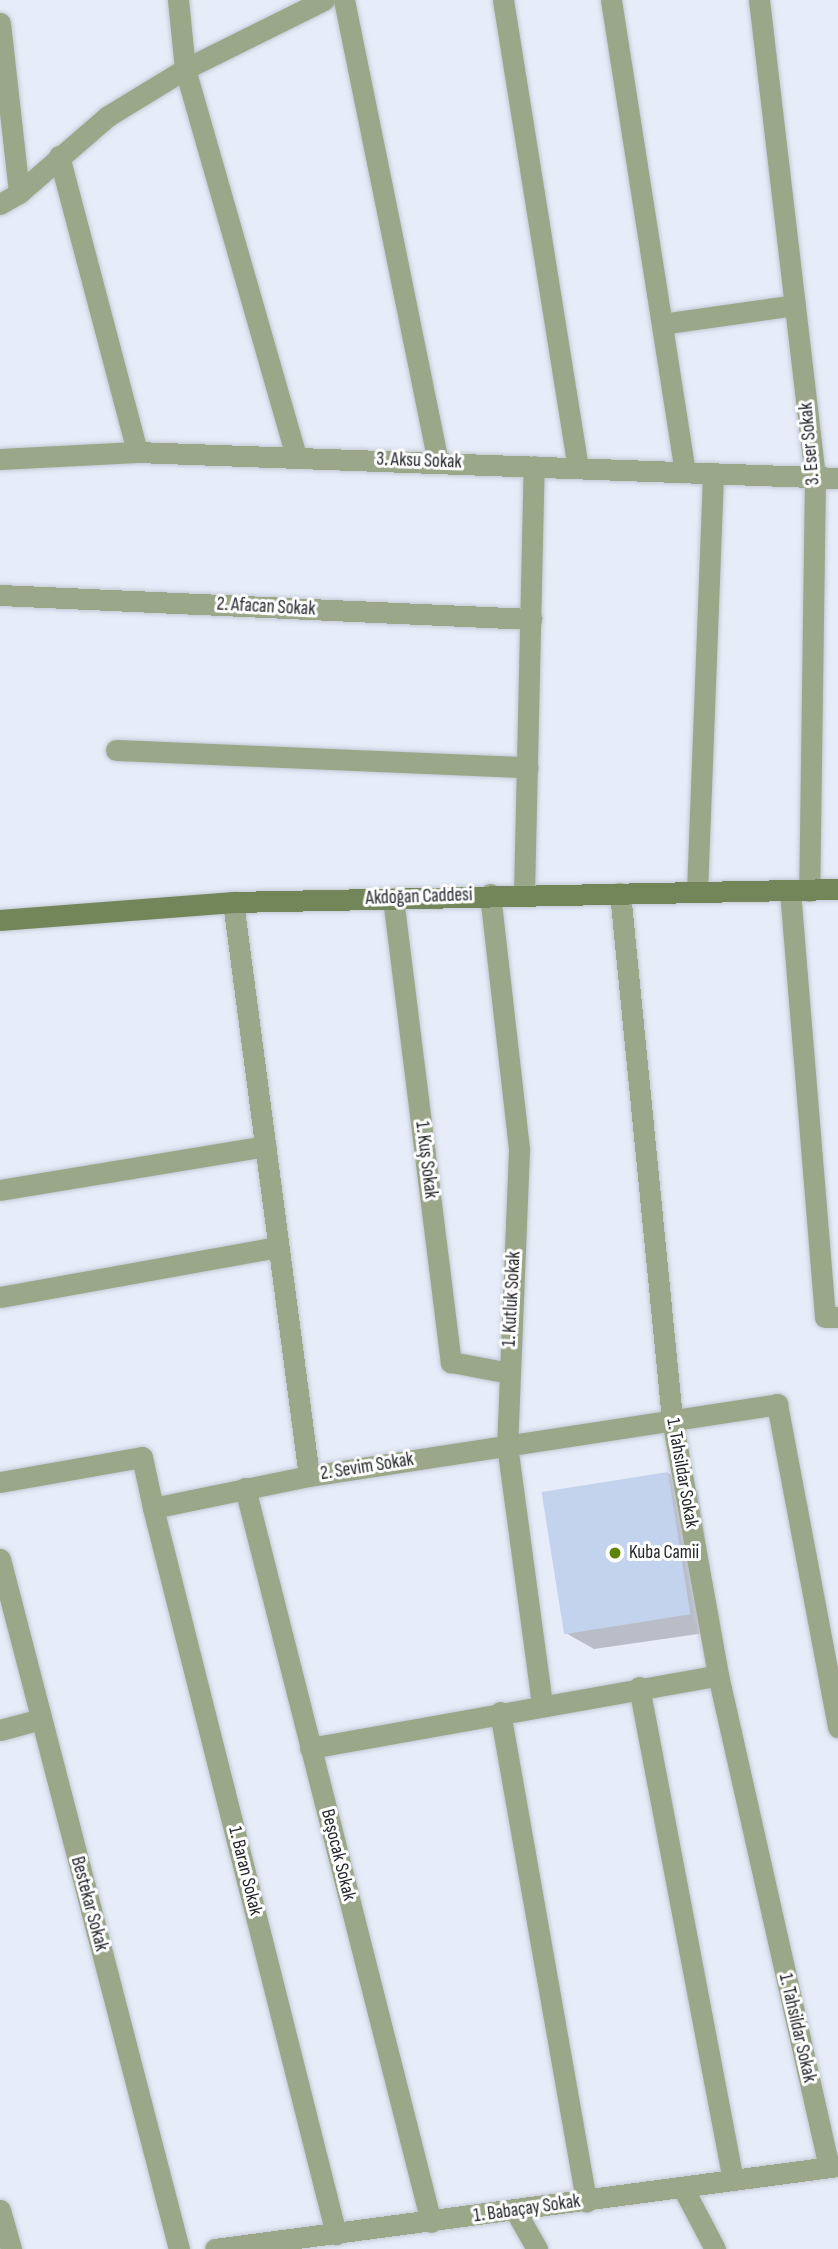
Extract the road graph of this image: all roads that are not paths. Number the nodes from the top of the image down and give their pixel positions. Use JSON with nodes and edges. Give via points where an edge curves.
{"nodes":[{"id":1,"x":178,"y":0,"type":"edge"},
{"id":2,"x":324,"y":0,"type":"edge"},
{"id":3,"x":344,"y":0,"type":"edge"},
{"id":4,"x":503,"y":0,"type":"edge"},
{"id":5,"x":611,"y":0,"type":"edge"},
{"id":6,"x":759,"y":0,"type":"edge"},
{"id":7,"x":0,"y":23,"type":"edge"},
{"id":8,"x":185,"y":69,"type":"junction"},
{"id":9,"x":59,"y":156,"type":"junction"},
{"id":10,"x":19,"y":193,"type":"junction"},
{"id":11,"x":0,"y":204,"type":"edge"},
{"id":12,"x":795,"y":305,"type":"junction"},
{"id":13,"x":662,"y":324,"type":"junction"},
{"id":14,"x":138,"y":452,"type":"junction"},
{"id":15,"x":296,"y":456,"type":"junction"},
{"id":16,"x":0,"y":458,"type":"edge"},
{"id":17,"x":438,"y":462,"type":"junction"},
{"id":18,"x":534,"y":466,"type":"junction"},
{"id":19,"x":578,"y":468,"type":"junction"},
{"id":20,"x":685,"y":472,"type":"junction"},
{"id":21,"x":713,"y":473,"type":"junction"},
{"id":22,"x":815,"y":477,"type":"junction"},
{"id":23,"x":838,"y":478,"type":"edge"},
{"id":24,"x":0,"y":595,"type":"edge"},
{"id":25,"x":531,"y":619,"type":"junction"},
{"id":26,"x":116,"y":750,"type":"dead end"},
{"id":27,"x":528,"y":767,"type":"junction"},
{"id":28,"x":838,"y":889,"type":"edge"},
{"id":29,"x":799,"y":891,"type":"junction"},
{"id":30,"x":697,"y":892,"type":"junction"},
{"id":31,"x":620,"y":893,"type":"junction"},
{"id":32,"x":490,"y":894,"type":"junction"},
{"id":33,"x":524,"y":894,"type":"junction"},
{"id":34,"x":393,"y":898,"type":"junction"},
{"id":35,"x":233,"y":902,"type":"junction"},
{"id":36,"x":0,"y":920,"type":"edge"},
{"id":37,"x":265,"y":1146,"type":"junction"},
{"id":38,"x":0,"y":1190,"type":"edge"},
{"id":39,"x":278,"y":1247,"type":"junction"},
{"id":40,"x":0,"y":1297,"type":"edge"},
{"id":41,"x":832,"y":1317,"type":"edge"},
{"id":42,"x":509,"y":1373,"type":"junction"},
{"id":43,"x":672,"y":1419,"type":"junction"},
{"id":44,"x":507,"y":1445,"type":"junction"},
{"id":45,"x":309,"y":1476,"type":"junction"},
{"id":46,"x":0,"y":1482,"type":"edge"},
{"id":47,"x":245,"y":1488,"type":"junction"},
{"id":48,"x":153,"y":1508,"type":"junction"},
{"id":49,"x":0,"y":1559,"type":"edge"},
{"id":50,"x":718,"y":1675,"type":"junction"},
{"id":51,"x":639,"y":1688,"type":"junction"},
{"id":52,"x":541,"y":1704,"type":"junction"},
{"id":53,"x":500,"y":1712,"type":"junction"},
{"id":54,"x":41,"y":1719,"type":"junction"},
{"id":55,"x":838,"y":1727,"type":"edge"},
{"id":56,"x":0,"y":1730,"type":"edge"},
{"id":57,"x":310,"y":1748,"type":"junction"},
{"id":58,"x":833,"y":2166,"type":"edge"},
{"id":59,"x":733,"y":2180,"type":"junction"},
{"id":60,"x":682,"y":2188,"type":"junction"},
{"id":61,"x":586,"y":2201,"type":"junction"},
{"id":62,"x":0,"y":2210,"type":"edge"},
{"id":63,"x":515,"y":2210,"type":"junction"},
{"id":64,"x":431,"y":2222,"type":"junction"},
{"id":65,"x":336,"y":2234,"type":"junction"},
{"id":66,"x":372,"y":2240,"type":"edge"},
{"id":67,"x":224,"y":2248,"type":"edge"},
{"id":68,"x":11,"y":2249,"type":"edge"},
{"id":69,"x":179,"y":2249,"type":"edge"},
{"id":70,"x":537,"y":2249,"type":"edge"},
{"id":71,"x":715,"y":2249,"type":"edge"}],
"edges":[{"from":1,"to":8,"type":"street"},
{"from":2,"to":8,"type":"street"},
{"from":3,"to":17,"type":"street"},
{"from":4,"to":19,"type":"street"},
{"from":5,"to":13,"type":"street"},
{"from":6,"to":12,"type":"street","name":"3. Eser Sokak"},
{"from":7,"to":10,"type":"street"},
{"from":8,"to":9,"type":"street","via":[[108,116]]},
{"from":8,"to":15,"type":"street"},
{"from":9,"to":10,"type":"street"},
{"from":9,"to":14,"type":"street"},
{"from":10,"to":11,"type":"street"},
{"from":12,"to":13,"type":"street"},
{"from":12,"to":22,"type":"street","name":"3. Eser Sokak"},
{"from":13,"to":20,"type":"street"},
{"from":14,"to":15,"type":"street","name":"3. Aksu Sokak"},
{"from":14,"to":16,"type":"street","name":"3. Aksu Sokak"},
{"from":15,"to":17,"type":"street","name":"3. Aksu Sokak"},
{"from":17,"to":18,"type":"street","name":"3. Aksu Sokak"},
{"from":18,"to":19,"type":"street","name":"3. Aksu Sokak"},
{"from":18,"to":25,"type":"street"},
{"from":19,"to":20,"type":"street","name":"3. Aksu Sokak"},
{"from":20,"to":21,"type":"street","name":"3. Aksu Sokak"},
{"from":21,"to":22,"type":"street","name":"3. Aksu Sokak"},
{"from":21,"to":30,"type":"street"},
{"from":22,"to":23,"type":"street","name":"3. Aksu Sokak"},
{"from":22,"to":29,"type":"street","name":"3. Eser Sokak"},
{"from":24,"to":25,"type":"street","name":"2. Afacan Sokak"},
{"from":25,"to":27,"type":"street"},
{"from":26,"to":27,"type":"street"},
{"from":27,"to":33,"type":"street"},
{"from":28,"to":29,"type":"street","name":"Akdoğan Caddesi"},
{"from":29,"to":30,"type":"street","name":"Akdoğan Caddesi"},
{"from":29,"to":41,"type":"street","name":"3. Eser Sokak"},
{"from":30,"to":31,"type":"street","name":"Akdoğan Caddesi"},
{"from":31,"to":33,"type":"street","name":"Akdoğan Caddesi"},
{"from":31,"to":43,"type":"street","name":"1. Tahsildar Sokak"},
{"from":32,"to":33,"type":"street","name":"Akdoğan Caddesi"},
{"from":32,"to":34,"type":"street","name":"Akdoğan Caddesi"},
{"from":32,"to":42,"type":"street","name":"1. Kutluk Sokak","via":[[519,1150]]},
{"from":34,"to":35,"type":"street","name":"Akdoğan Caddesi"},
{"from":34,"to":42,"type":"street","name":"1. Kuş Sokak","via":[[451,1362]]},
{"from":35,"to":36,"type":"street","name":"Akdoğan Caddesi"},
{"from":35,"to":37,"type":"street"},
{"from":37,"to":38,"type":"street"},
{"from":37,"to":39,"type":"street"},
{"from":39,"to":40,"type":"street"},
{"from":39,"to":45,"type":"street"},
{"from":42,"to":44,"type":"street","name":"1. Kutluk Sokak"},
{"from":43,"to":44,"type":"street","name":"2. Sevim Sokak"},
{"from":43,"to":50,"type":"street","name":"1. Tahsildar Sokak"},
{"from":43,"to":55,"type":"street","name":"2. Sevim Sokak","via":[[777,1404]]},
{"from":44,"to":45,"type":"street","name":"2. Sevim Sokak"},
{"from":44,"to":52,"type":"street","name":"1. Kutluk Sokak"},
{"from":45,"to":47,"type":"street","name":"2. Sevim Sokak"},
{"from":46,"to":48,"type":"street","via":[[142,1457]]},
{"from":47,"to":48,"type":"street","name":"2. Sevim Sokak"},
{"from":47,"to":57,"type":"street","name":"Beşocak Sokak"},
{"from":48,"to":65,"type":"street","name":"1. Baran Sokak"},
{"from":49,"to":54,"type":"street","name":"Bestekar Sokak"},
{"from":50,"to":51,"type":"street"},
{"from":50,"to":58,"type":"street","name":"1. Tahsildar Sokak"},
{"from":51,"to":52,"type":"street"},
{"from":51,"to":59,"type":"street"},
{"from":52,"to":53,"type":"street"},
{"from":53,"to":57,"type":"street"},
{"from":53,"to":61,"type":"street"},
{"from":54,"to":56,"type":"street"},
{"from":54,"to":69,"type":"street","name":"Bestekar Sokak"},
{"from":57,"to":64,"type":"street","name":"Beşocak Sokak"},
{"from":58,"to":59,"type":"street","name":"1. Babaçay Sokak"},
{"from":59,"to":60,"type":"street","name":"1. Babaçay Sokak"},
{"from":60,"to":61,"type":"street","name":"1. Babaçay Sokak"},
{"from":60,"to":71,"type":"street"},
{"from":61,"to":63,"type":"street","name":"1. Babaçay Sokak"},
{"from":62,"to":68,"type":"street"},
{"from":63,"to":64,"type":"street","name":"1. Babaçay Sokak"},
{"from":63,"to":70,"type":"street"},
{"from":64,"to":66,"type":"street","name":"1. Babaçay Sokak"},
{"from":65,"to":66,"type":"street","name":"1. Babaçay Sokak"},
{"from":65,"to":67,"type":"street","name":"1. Babaçay Sokak"}]}
